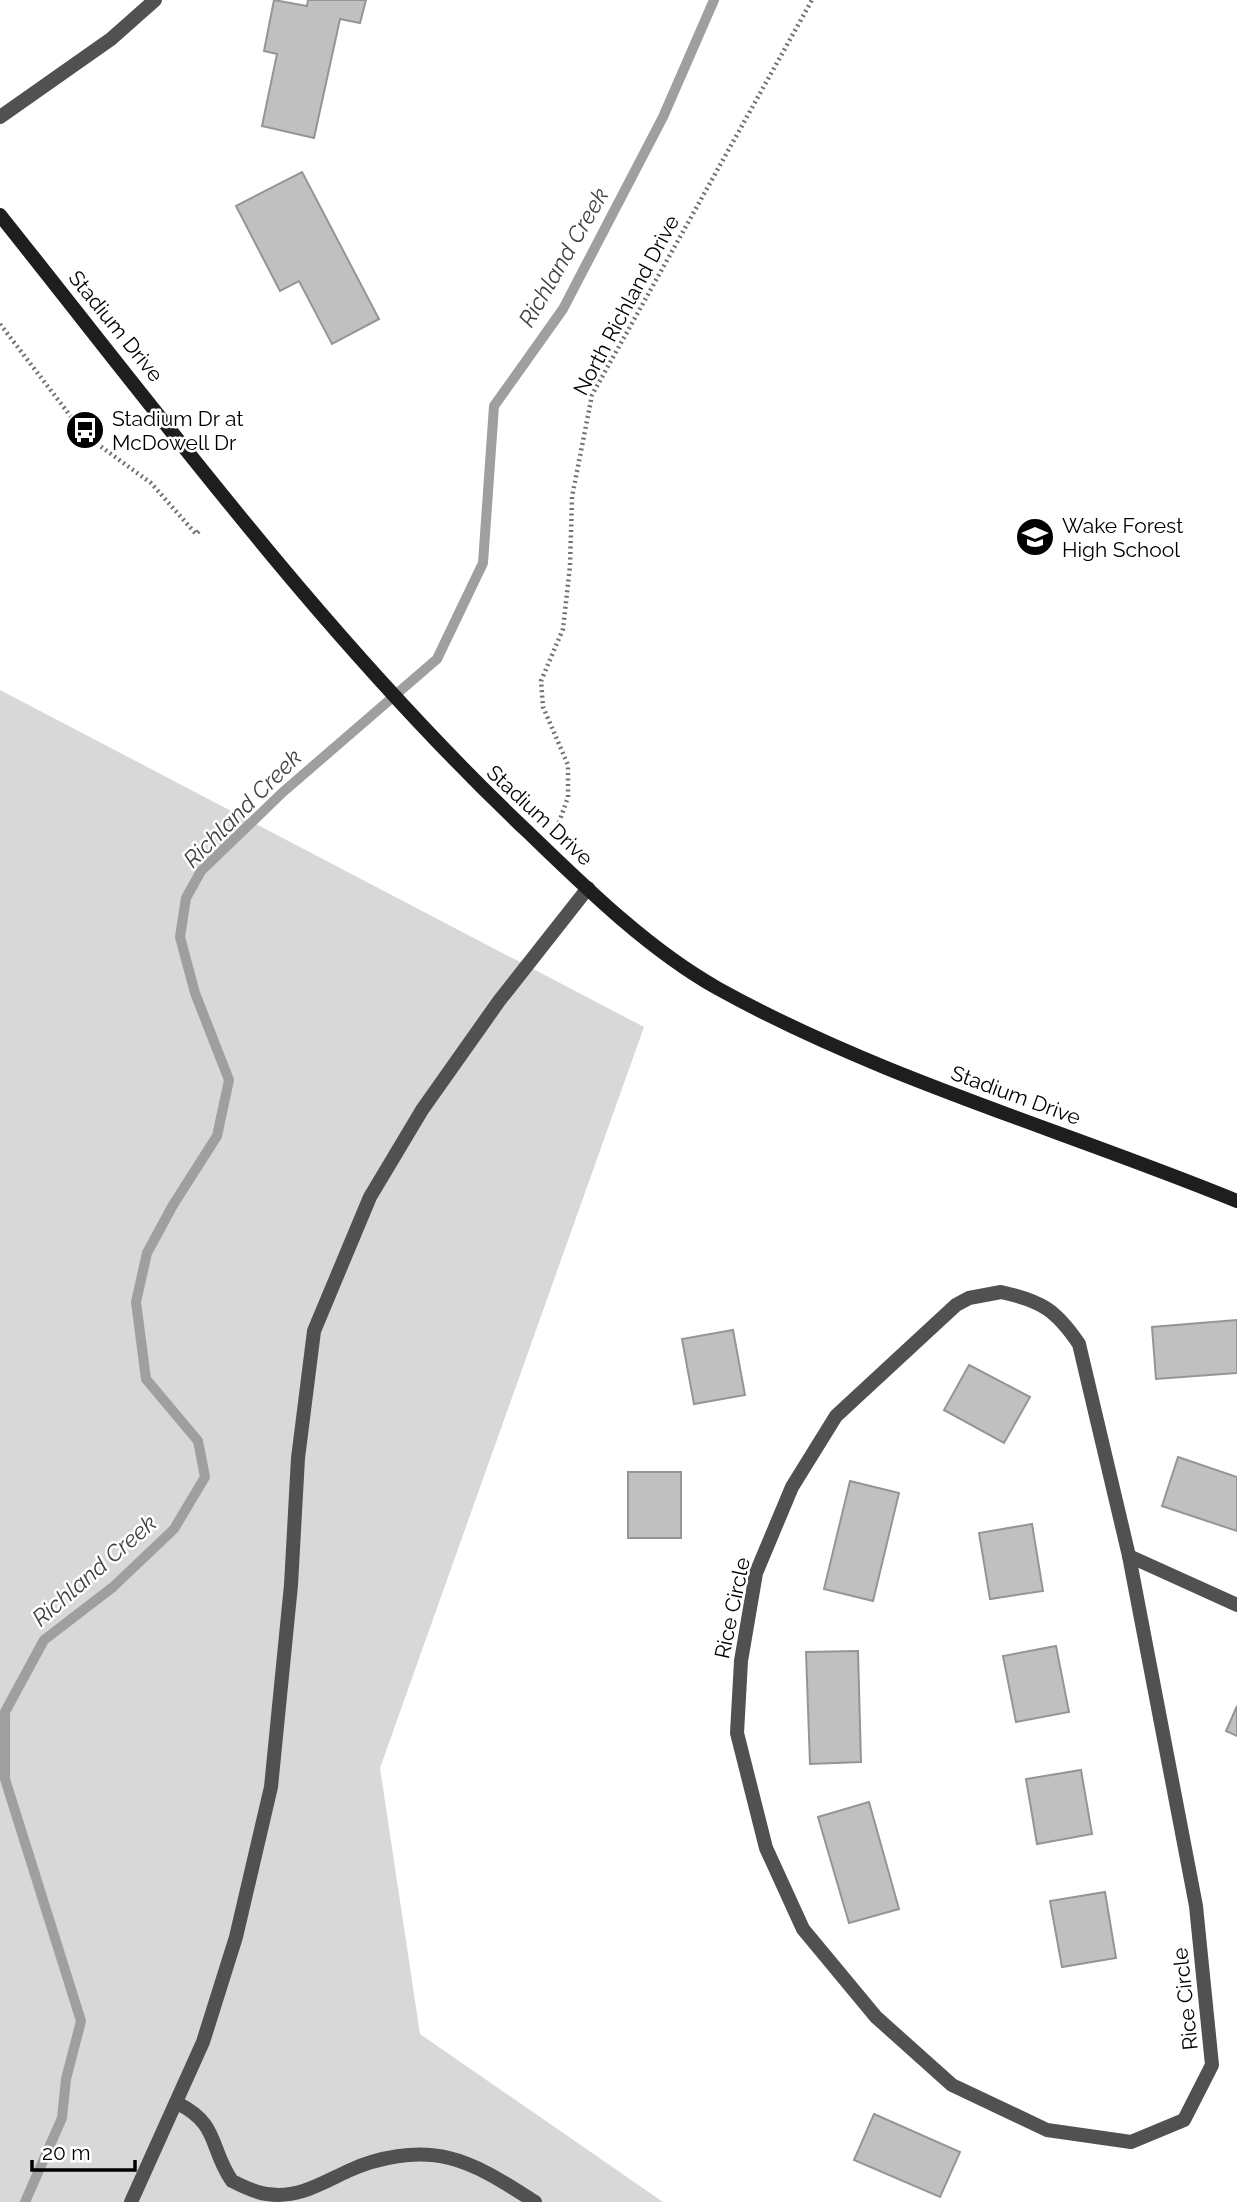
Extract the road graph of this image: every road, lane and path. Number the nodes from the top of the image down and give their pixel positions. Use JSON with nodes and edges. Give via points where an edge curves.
{"nodes":[{"id":1,"x":155,"y":0,"type":"edge"},
{"id":2,"x":812,"y":0,"type":"edge"},
{"id":3,"x":0,"y":117,"type":"edge"},
{"id":4,"x":0,"y":215,"type":"edge"},
{"id":5,"x":0,"y":324,"type":"edge"},
{"id":6,"x":201,"y":529,"type":"dead end"},
{"id":7,"x":547,"y":851,"type":"junction"},
{"id":8,"x":588,"y":888,"type":"junction"},
{"id":9,"x":1237,"y":1201,"type":"edge"},
{"id":10,"x":1129,"y":1556,"type":"junction"},
{"id":11,"x":1237,"y":1605,"type":"edge"},
{"id":12,"x":177,"y":2103,"type":"junction"},
{"id":13,"x":131,"y":2202,"type":"edge"},
{"id":14,"x":535,"y":2202,"type":"edge"}],
"edges":[{"from":1,"to":3,"type":"street","via":[[111,39]]},
{"from":2,"to":7,"type":"path","name":"North Richland Drive","via":[[592,395],[572,497],[563,629],[541,681],[543,708],[568,765],[568,797]]},
{"from":4,"to":7,"type":"street","name":"Stadium Drive","via":[[310,603],[464,772]]},
{"from":5,"to":6,"type":"path","via":[[85,435],[150,483],[196,534]]},
{"from":7,"to":8,"type":"street","name":"Stadium Drive"},
{"from":8,"to":9,"type":"street","name":"Stadium Drive","via":[[648,940],[714,986],[806,1032],[910,1078]]},
{"from":8,"to":12,"type":"street","via":[[499,1001],[422,1110],[370,1197],[314,1331],[298,1458],[271,1787],[236,1937],[203,2042]]},
{"from":10,"to":10,"type":"street","name":"Rice Circle","via":[[1079,1344],[1061,1317],[1033,1299],[1001,1292],[969,1298],[836,1416],[792,1487],[756,1573],[741,1661],[737,1734],[766,1848],[803,1928],[876,2017],[952,2085],[1047,2130],[1131,2142],[1184,2120],[1212,2065],[1196,1906]]},
{"from":10,"to":11,"type":"street"},
{"from":12,"to":13,"type":"street"},
{"from":12,"to":14,"type":"street","via":[[197,2113],[212,2134],[232,2181],[266,2194],[310,2189],[375,2160],[407,2155],[449,2158]]}]}
